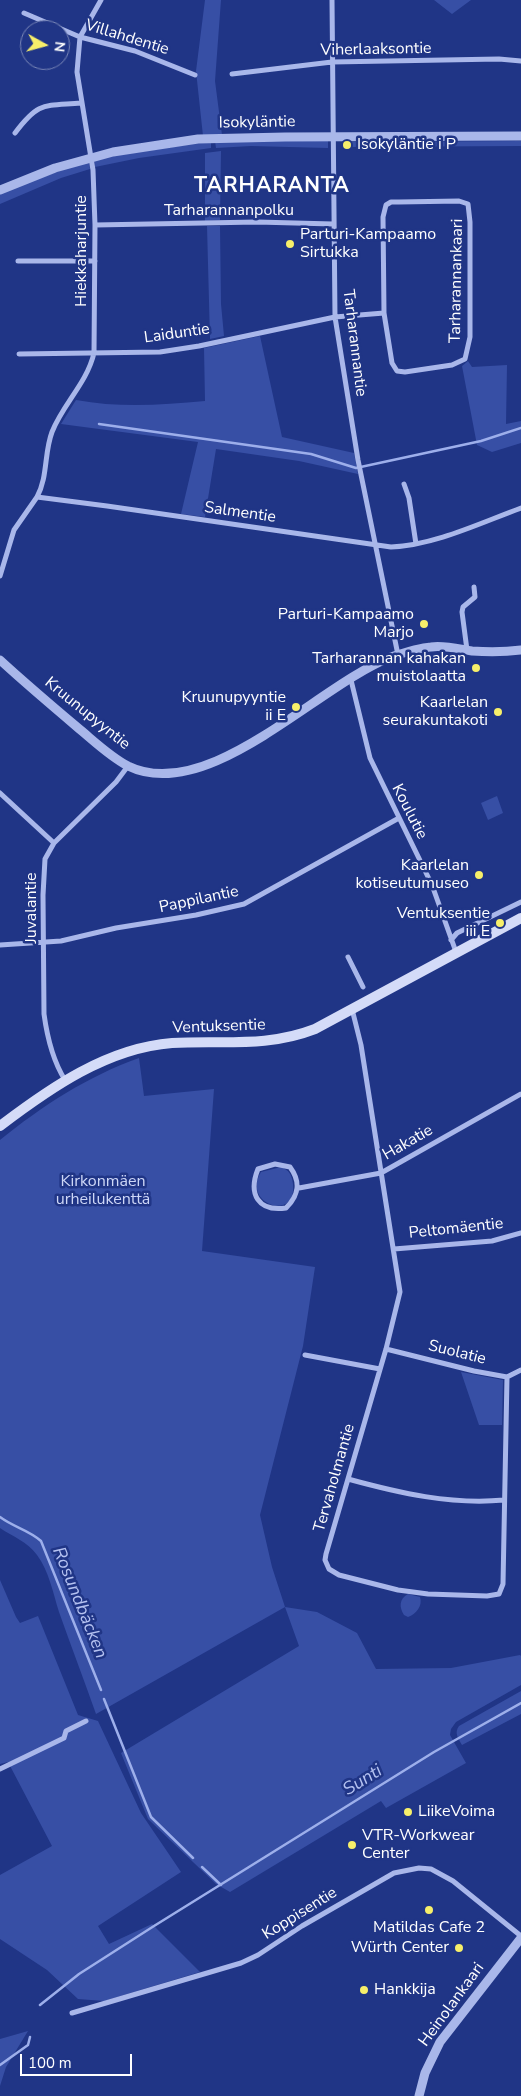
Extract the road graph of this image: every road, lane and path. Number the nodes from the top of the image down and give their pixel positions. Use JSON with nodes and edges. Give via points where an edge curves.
{"nodes":[{"id":1,"x":101,"y":0,"type":"edge"},
{"id":2,"x":332,"y":0,"type":"edge"},
{"id":3,"x":24,"y":13,"type":"dead end"},
{"id":4,"x":80,"y":38,"type":"junction"},
{"id":5,"x":521,"y":61,"type":"edge"},
{"id":6,"x":332,"y":62,"type":"junction"},
{"id":7,"x":232,"y":74,"type":"dead end"},
{"id":8,"x":195,"y":75,"type":"dead end"},
{"id":9,"x":81,"y":103,"type":"junction"},
{"id":10,"x":15,"y":133,"type":"dead end"},
{"id":11,"x":521,"y":136,"type":"edge"},
{"id":12,"x":332,"y":137,"type":"junction"},
{"id":13,"x":92,"y":157,"type":"junction"},
{"id":14,"x":0,"y":190,"type":"edge"},
{"id":15,"x":333,"y":224,"type":"junction"},
{"id":16,"x":95,"y":226,"type":"junction"},
{"id":17,"x":18,"y":260,"type":"dead end"},
{"id":18,"x":95,"y":261,"type":"junction"},
{"id":19,"x":384,"y":313,"type":"junction"},
{"id":20,"x":335,"y":317,"type":"junction"},
{"id":21,"x":94,"y":352,"type":"junction"},
{"id":22,"x":19,"y":354,"type":"dead end"},
{"id":23,"x":404,"y":484,"type":"dead end"},
{"id":24,"x":37,"y":497,"type":"junction"},
{"id":25,"x":521,"y":508,"type":"edge"},
{"id":26,"x":416,"y":544,"type":"junction"},
{"id":27,"x":375,"y":545,"type":"junction"},
{"id":28,"x":0,"y":576,"type":"edge"},
{"id":29,"x":474,"y":587,"type":"dead end"},
{"id":30,"x":467,"y":650,"type":"junction"},
{"id":31,"x":521,"y":650,"type":"edge"},
{"id":32,"x":398,"y":655,"type":"junction"},
{"id":33,"x":0,"y":660,"type":"edge"},
{"id":34,"x":351,"y":680,"type":"junction"},
{"id":35,"x":128,"y":766,"type":"junction"},
{"id":36,"x":0,"y":793,"type":"edge"},
{"id":37,"x":399,"y":818,"type":"junction"},
{"id":38,"x":54,"y":843,"type":"junction"},
{"id":39,"x":521,"y":902,"type":"edge"},
{"id":40,"x":521,"y":918,"type":"edge"},
{"id":41,"x":451,"y":940,"type":"junction"},
{"id":42,"x":44,"y":942,"type":"junction"},
{"id":43,"x":0,"y":944,"type":"edge"},
{"id":44,"x":456,"y":952,"type":"junction"},
{"id":45,"x":348,"y":957,"type":"dead end"},
{"id":46,"x":363,"y":987,"type":"dead end"},
{"id":47,"x":352,"y":1009,"type":"junction"},
{"id":48,"x":65,"y":1080,"type":"junction"},
{"id":49,"x":521,"y":1094,"type":"edge"},
{"id":50,"x":0,"y":1126,"type":"edge"},
{"id":51,"x":381,"y":1173,"type":"junction"},
{"id":52,"x":298,"y":1188,"type":"junction"},
{"id":53,"x":521,"y":1233,"type":"edge"},
{"id":54,"x":394,"y":1248,"type":"junction"},
{"id":55,"x":386,"y":1349,"type":"junction"},
{"id":56,"x":305,"y":1354,"type":"dead end"},
{"id":57,"x":380,"y":1369,"type":"junction"},
{"id":58,"x":521,"y":1370,"type":"edge"},
{"id":59,"x":507,"y":1377,"type":"junction"},
{"id":60,"x":348,"y":1478,"type":"junction"},
{"id":61,"x":504,"y":1500,"type":"junction"},
{"id":62,"x":86,"y":1721,"type":"dead end"},
{"id":63,"x":0,"y":1769,"type":"edge"},
{"id":64,"x":521,"y":1937,"type":"edge"},
{"id":65,"x":72,"y":2013,"type":"dead end"},
{"id":66,"x":419,"y":2096,"type":"edge"}],
"edges":[{"from":1,"to":4,"type":"street","name":"Hiekkaharjuntie"},
{"from":2,"to":6,"type":"street","name":"Tarharannantie"},
{"from":3,"to":4,"type":"street","name":"Villahdentie"},
{"from":4,"to":8,"type":"street","name":"Villahdentie","via":[[135,51]]},
{"from":4,"to":9,"type":"street","name":"Hiekkaharjuntie","via":[[77,72]]},
{"from":5,"to":6,"type":"street","name":"Viherlaaksontie"},
{"from":6,"to":7,"type":"street","name":"Viherlaaksontie"},
{"from":6,"to":12,"type":"street","name":"Tarharannantie"},
{"from":9,"to":10,"type":"street","via":[[39,107]]},
{"from":9,"to":13,"type":"street","name":"Hiekkaharjuntie"},
{"from":11,"to":12,"type":"street","name":"Isokyläntie"},
{"from":12,"to":13,"type":"street","name":"Isokyläntie","via":[[198,140]]},
{"from":12,"to":15,"type":"street","name":"Tarharannantie"},
{"from":13,"to":14,"type":"street","name":"Isokyläntie"},
{"from":13,"to":16,"type":"street","name":"Hiekkaharjuntie"},
{"from":15,"to":16,"type":"street","name":"Tarharannanpolku","via":[[257,222]]},
{"from":15,"to":20,"type":"street","name":"Tarharannantie"},
{"from":16,"to":18,"type":"street","name":"Hiekkaharjuntie"},
{"from":17,"to":18,"type":"street"},
{"from":18,"to":21,"type":"street","name":"Hiekkaharjuntie"},
{"from":19,"to":19,"type":"street","name":"Tarharannankaari","via":[[383,217],[386,205],[391,202],[459,201],[468,204],[470,337],[465,359],[452,365],[398,371],[392,363]]},
{"from":19,"to":20,"type":"street"},
{"from":20,"to":21,"type":"street","name":"Laiduntie","via":[[180,350]]},
{"from":20,"to":27,"type":"street","name":"Tarharannantie"},
{"from":21,"to":22,"type":"street","name":"Laiduntie"},
{"from":21,"to":24,"type":"street","name":"Hiekkaharjuntie","via":[[82,384],[52,432]]},
{"from":23,"to":26,"type":"street"},
{"from":24,"to":27,"type":"street","name":"Salmentie"},
{"from":24,"to":28,"type":"street","via":[[14,530]]},
{"from":25,"to":26,"type":"street","name":"Salmentie"},
{"from":26,"to":27,"type":"street","name":"Salmentie"},
{"from":27,"to":32,"type":"street","name":"Tarharannantie"},
{"from":29,"to":30,"type":"street","via":[[475,597],[463,606],[462,612]]},
{"from":30,"to":31,"type":"street","name":"Kruunupyyntie"},
{"from":30,"to":32,"type":"street","name":"Kruunupyyntie","via":[[431,647]]},
{"from":32,"to":34,"type":"street","name":"Kruunupyyntie"},
{"from":33,"to":35,"type":"street","name":"Kruunupyyntie"},
{"from":34,"to":35,"type":"street","name":"Kruunupyyntie","via":[[250,745],[211,764],[167,774]]},
{"from":34,"to":37,"type":"street","name":"Koulutie","via":[[370,758]]},
{"from":35,"to":38,"type":"street","name":"Juvalantie"},
{"from":36,"to":38,"type":"street"},
{"from":37,"to":41,"type":"street","name":"Koulutie","via":[[432,885]]},
{"from":37,"to":42,"type":"street","name":"Pappilantie","via":[[244,904]]},
{"from":38,"to":42,"type":"street","name":"Juvalantie","via":[[48,851],[44,868]]},
{"from":39,"to":41,"type":"street","via":[[458,933]]},
{"from":40,"to":44,"type":"main road","name":"Ventuksentie"},
{"from":41,"to":44,"type":"street","name":"Koulutie"},
{"from":42,"to":43,"type":"street","name":"Pappilantie"},
{"from":42,"to":48,"type":"street","name":"Juvalantie","via":[[46,1027]]},
{"from":44,"to":47,"type":"main road","name":"Ventuksentie"},
{"from":45,"to":46,"type":"street"},
{"from":47,"to":48,"type":"main road","name":"Ventuksentie","via":[[315,1029],[277,1039],[250,1043],[171,1043],[132,1051]]},
{"from":47,"to":51,"type":"street","name":"Tervaholmantie","via":[[361,1045]]},
{"from":48,"to":50,"type":"main road","name":"Ventuksentie"},
{"from":49,"to":51,"type":"street","name":"Hakatie"},
{"from":51,"to":52,"type":"street","name":"Hakatie"},
{"from":51,"to":54,"type":"street","name":"Tervaholmantie"},
{"from":52,"to":52,"type":"street","via":[[286,1208],[270,1208],[256,1198],[255,1177],[258,1169],[281,1164],[294,1172]]},
{"from":53,"to":54,"type":"street","name":"Peltomäentie","via":[[492,1241]]},
{"from":54,"to":55,"type":"street","name":"Tervaholmantie","via":[[400,1292]]},
{"from":55,"to":57,"type":"street","name":"Tervaholmantie"},
{"from":55,"to":59,"type":"street","name":"Suolatie"},
{"from":56,"to":57,"type":"street"},
{"from":57,"to":60,"type":"street","name":"Tervaholmantie"},
{"from":58,"to":59,"type":"street"},
{"from":59,"to":61,"type":"street","name":"Tervaholmantie"},
{"from":60,"to":61,"type":"street","via":[[390,1491],[425,1497],[475,1502]]},
{"from":60,"to":61,"type":"street","name":"Tervaholmantie","via":[[326,1554],[327,1566],[339,1575],[398,1590],[428,1594],[499,1594],[503,1584]]},
{"from":62,"to":63,"type":"street","via":[[66,1731],[64,1738]]},
{"from":64,"to":65,"type":"street","name":"Koppisentie","via":[[440,1873],[407,1869],[359,1893],[258,1955]]},
{"from":64,"to":66,"type":"street","name":"Heinolankaari","via":[[440,2042],[425,2073]]}]}
